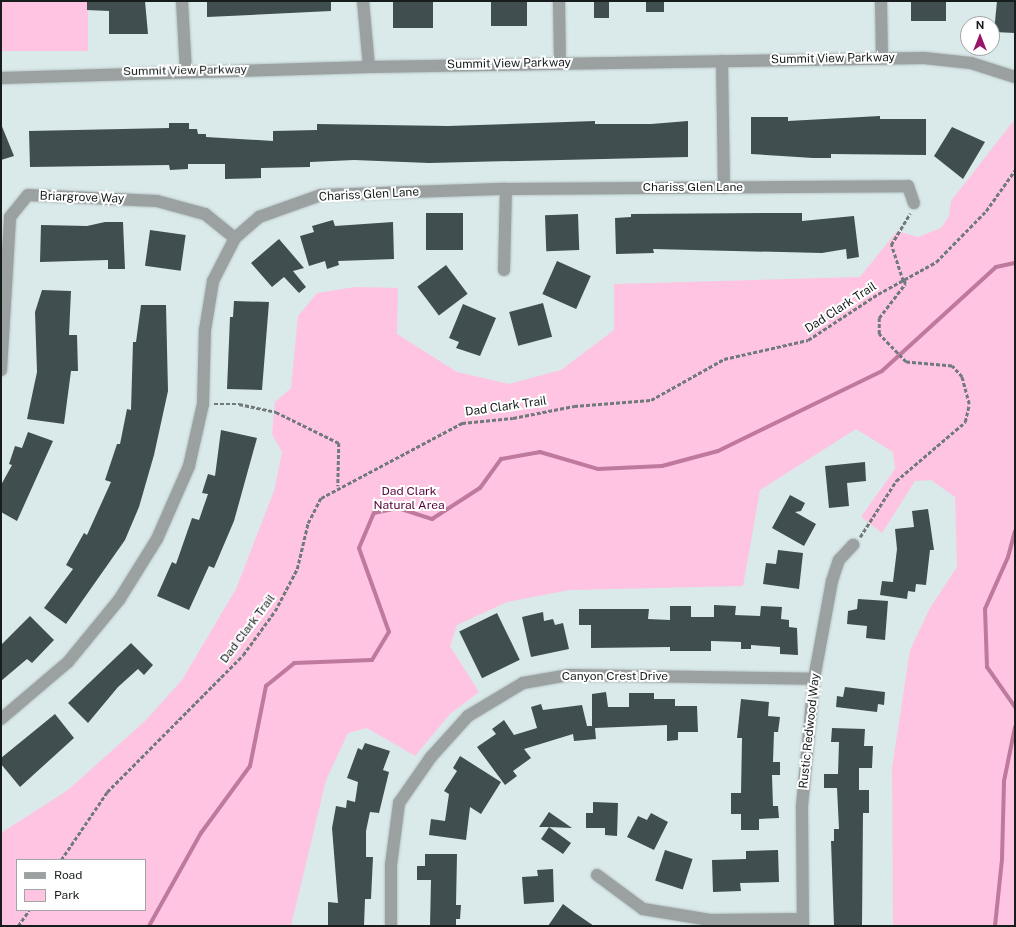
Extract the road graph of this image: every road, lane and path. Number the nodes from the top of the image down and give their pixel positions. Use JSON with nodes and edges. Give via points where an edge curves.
{"nodes":[{"id":1,"x":182,"y":1,"type":"edge"},
{"id":2,"x":363,"y":1,"type":"edge"},
{"id":3,"x":559,"y":1,"type":"edge"},
{"id":4,"x":881,"y":1,"type":"edge"},
{"id":5,"x":882,"y":58,"type":"junction"},
{"id":6,"x":722,"y":61,"type":"junction"},
{"id":7,"x":560,"y":63,"type":"junction"},
{"id":8,"x":369,"y":66,"type":"junction"},
{"id":9,"x":186,"y":72,"type":"junction"},
{"id":10,"x":1015,"y":77,"type":"edge"},
{"id":11,"x":1,"y":78,"type":"edge"},
{"id":12,"x":1015,"y":170,"type":"edge"},
{"id":13,"x":724,"y":188,"type":"junction"},
{"id":14,"x":506,"y":189,"type":"junction"},
{"id":15,"x":914,"y":203,"type":"joint"},
{"id":16,"x":235,"y":238,"type":"junction"},
{"id":17,"x":504,"y":270,"type":"dead end"},
{"id":18,"x":904,"y":280,"type":"junction"},
{"id":19,"x":1,"y":370,"type":"edge"},
{"id":20,"x":203,"y":404,"type":"junction"},
{"id":21,"x":338,"y":486,"type":"junction"},
{"id":22,"x":854,"y":545,"type":"joint"},
{"id":23,"x":814,"y":679,"type":"junction"},
{"id":24,"x":1,"y":719,"type":"edge"},
{"id":25,"x":62,"y":859,"type":"edge"},
{"id":26,"x":597,"y":876,"type":"dead end"},
{"id":27,"x":28,"y":911,"type":"edge"},
{"id":28,"x":802,"y":923,"type":"edge"},
{"id":29,"x":18,"y":926,"type":"edge"},
{"id":30,"x":391,"y":926,"type":"edge"}],
"edges":[{"from":1,"to":9,"type":"street"},
{"from":2,"to":8,"type":"street"},
{"from":3,"to":7,"type":"street"},
{"from":4,"to":5,"type":"street"},
{"from":5,"to":6,"type":"street","name":"Summit View Parkway"},
{"from":5,"to":10,"type":"street","name":"Summit View Parkway","via":[[971,63]]},
{"from":6,"to":7,"type":"street","name":"Summit View Parkway"},
{"from":6,"to":13,"type":"street"},
{"from":7,"to":8,"type":"street","name":"Summit View Parkway"},
{"from":8,"to":9,"type":"street","name":"Summit View Parkway"},
{"from":9,"to":11,"type":"street","name":"Summit View Parkway"},
{"from":12,"to":18,"type":"path","name":"Dad Clark Trail","via":[[986,211],[936,262]]},
{"from":13,"to":14,"type":"street","name":"Chariss Glen Lane"},
{"from":13,"to":15,"type":"street","name":"Chariss Glen Lane","via":[[908,186]]},
{"from":14,"to":16,"type":"street","name":"Chariss Glen Lane","via":[[321,195],[259,217]]},
{"from":14,"to":17,"type":"street"},
{"from":15,"to":18,"type":"path","via":[[891,245]]},
{"from":16,"to":19,"type":"street","name":"Briargrove Way","via":[[205,214],[157,201],[28,195],[10,217]]},
{"from":16,"to":20,"type":"street","name":"Chariss Glen Lane","via":[[213,281],[205,330]]},
{"from":18,"to":21,"type":"path","name":"Dad Clark Trail","via":[[808,340],[724,359],[650,400],[574,406],[513,418],[462,423]]},
{"from":18,"to":22,"type":"path","via":[[905,284],[879,318],[879,334],[902,359],[913,365],[952,366],[966,388],[967,414],[959,428],[896,481]]},
{"from":20,"to":21,"type":"path","via":[[239,404],[276,412],[339,443]]},
{"from":20,"to":24,"type":"street","name":"Chariss Glen Lane","via":[[189,466],[157,539],[119,600],[68,662]]},
{"from":21,"to":25,"type":"path","name":"Dad Clark Trail","via":[[314,508],[297,569],[271,617],[243,655],[107,792]]},
{"from":22,"to":23,"type":"street","name":"Rustic Redwood Way","via":[[839,560],[832,581]]},
{"from":23,"to":28,"type":"street","name":"Rustic Redwood Way","via":[[802,806]]},
{"from":23,"to":30,"type":"street","name":"Canyon Crest Drive","via":[[569,675],[523,683],[468,716],[431,757],[399,803],[391,865]]},
{"from":26,"to":28,"type":"street","via":[[644,909],[710,920]]},
{"from":27,"to":29,"type":"path"}]}
